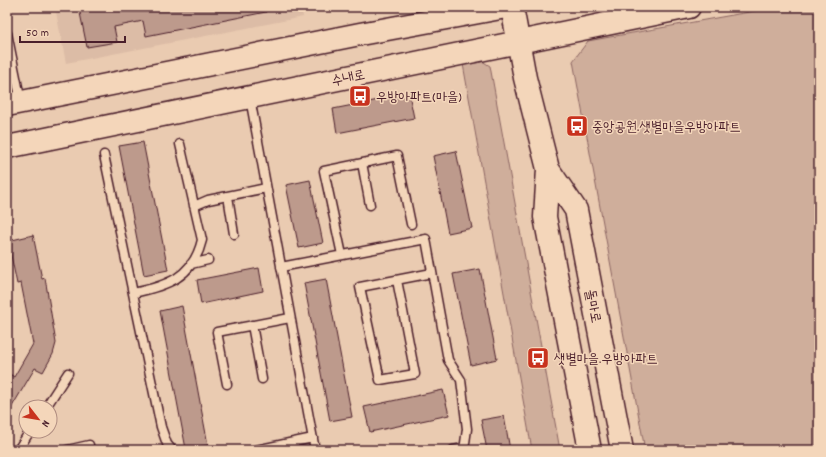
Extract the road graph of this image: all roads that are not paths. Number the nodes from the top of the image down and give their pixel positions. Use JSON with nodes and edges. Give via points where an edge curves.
{"nodes":[{"id":1,"x":506,"y":7,"type":"edge"},
{"id":2,"x":512,"y":7,"type":"edge"},
{"id":3,"x":689,"y":7,"type":"edge"},
{"id":4,"x":7,"y":33,"type":"edge"},
{"id":5,"x":518,"y":42,"type":"junction"},
{"id":6,"x":250,"y":98,"type":"junction"},
{"id":7,"x":14,"y":104,"type":"edge"},
{"id":8,"x":180,"y":144,"type":"dead end"},
{"id":9,"x":7,"y":147,"type":"edge"},
{"id":10,"x":104,"y":155,"type":"dead end"},
{"id":11,"x":362,"y":163,"type":"junction"},
{"id":12,"x":548,"y":169,"type":"junction"},
{"id":13,"x":266,"y":188,"type":"junction"},
{"id":14,"x":228,"y":196,"type":"junction"},
{"id":15,"x":370,"y":205,"type":"dead end"},
{"id":16,"x":194,"y":206,"type":"junction"},
{"id":17,"x":411,"y":224,"type":"dead end"},
{"id":18,"x":234,"y":234,"type":"dead end"},
{"id":19,"x":342,"y":255,"type":"junction"},
{"id":20,"x":208,"y":260,"type":"dead end"},
{"id":21,"x":191,"y":264,"type":"junction"},
{"id":22,"x":281,"y":267,"type":"junction"},
{"id":23,"x":432,"y":273,"type":"junction"},
{"id":24,"x":398,"y":280,"type":"junction"},
{"id":25,"x":132,"y":293,"type":"junction"},
{"id":26,"x":290,"y":318,"type":"junction"},
{"id":27,"x":252,"y":326,"type":"junction"},
{"id":28,"x":68,"y":373,"type":"dead end"},
{"id":29,"x":262,"y":379,"type":"dead end"},
{"id":30,"x":227,"y":384,"type":"dead end"},
{"id":31,"x":51,"y":399,"type":"edge"},
{"id":32,"x":313,"y":438,"type":"junction"},
{"id":33,"x":25,"y":439,"type":"edge"},
{"id":34,"x":89,"y":445,"type":"dead end"},
{"id":35,"x":464,"y":449,"type":"edge"},
{"id":36,"x":18,"y":450,"type":"edge"},
{"id":37,"x":67,"y":450,"type":"edge"},
{"id":38,"x":172,"y":450,"type":"edge"},
{"id":39,"x":256,"y":450,"type":"edge"},
{"id":40,"x":315,"y":450,"type":"edge"},
{"id":41,"x":453,"y":450,"type":"edge"},
{"id":42,"x":590,"y":450,"type":"edge"},
{"id":43,"x":622,"y":450,"type":"edge"}],
"edges":[{"from":1,"to":7,"type":"main road"},
{"from":2,"to":5,"type":"main road","name":"돌마로"},
{"from":3,"to":5,"type":"main road","name":"수내로"},
{"from":4,"to":7,"type":"lane"},
{"from":5,"to":6,"type":"main road","name":"수내로"},
{"from":5,"to":12,"type":"main road","name":"돌마로"},
{"from":6,"to":9,"type":"main road","name":"수내로"},
{"from":6,"to":13,"type":"lane"},
{"from":8,"to":16,"type":"lane"},
{"from":10,"to":25,"type":"lane"},
{"from":11,"to":15,"type":"lane"},
{"from":11,"to":17,"type":"lane","via":[[396,156]]},
{"from":11,"to":19,"type":"lane","via":[[324,171]]},
{"from":12,"to":42,"type":"main road","name":"돌마로","via":[[545,217]]},
{"from":12,"to":43,"type":"main road","name":"돌마로","via":[[576,210]]},
{"from":13,"to":14,"type":"lane"},
{"from":13,"to":22,"type":"lane"},
{"from":14,"to":16,"type":"lane"},
{"from":14,"to":18,"type":"lane"},
{"from":16,"to":21,"type":"lane","via":[[202,240]]},
{"from":19,"to":22,"type":"lane"},
{"from":19,"to":23,"type":"lane","via":[[426,239]]},
{"from":20,"to":21,"type":"lane"},
{"from":21,"to":25,"type":"lane","via":[[169,284]]},
{"from":22,"to":26,"type":"lane"},
{"from":23,"to":24,"type":"lane"},
{"from":23,"to":35,"type":"lane","via":[[448,360],[461,380],[467,429]]},
{"from":24,"to":24,"type":"lane","via":[[360,287],[380,380],[415,374]]},
{"from":25,"to":38,"type":"lane","via":[[161,427]]},
{"from":26,"to":27,"type":"lane"},
{"from":26,"to":32,"type":"lane"},
{"from":27,"to":29,"type":"lane"},
{"from":27,"to":30,"type":"lane","via":[[217,332]]},
{"from":28,"to":31,"type":"lane"},
{"from":32,"to":39,"type":"lane"},
{"from":32,"to":40,"type":"lane"},
{"from":33,"to":36,"type":"lane"},
{"from":34,"to":37,"type":"lane"},
{"from":35,"to":41,"type":"lane"}]}
